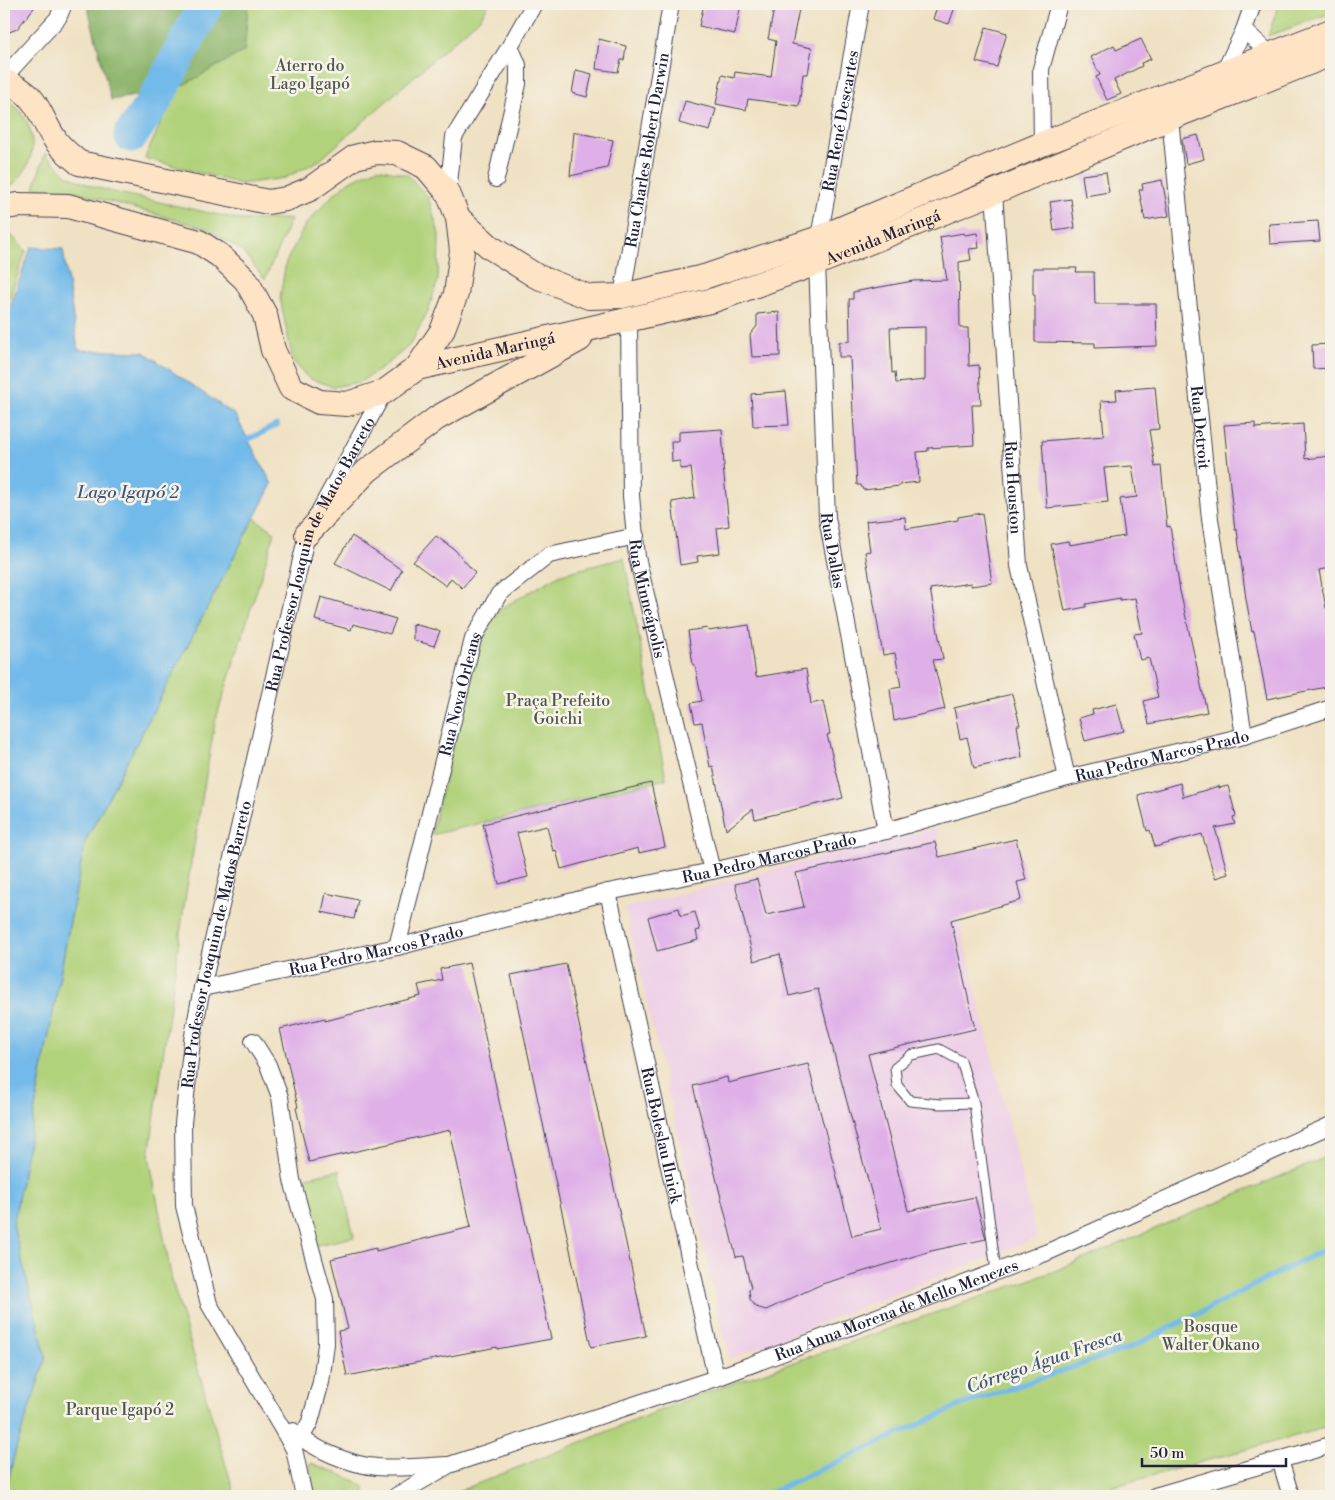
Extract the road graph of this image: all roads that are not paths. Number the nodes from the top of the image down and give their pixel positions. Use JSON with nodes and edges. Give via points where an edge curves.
{"nodes":[{"id":1,"x":64,"y":4,"type":"edge"},
{"id":2,"x":534,"y":4,"type":"edge"},
{"id":3,"x":671,"y":4,"type":"edge"},
{"id":4,"x":861,"y":4,"type":"edge"},
{"id":5,"x":1059,"y":4,"type":"edge"},
{"id":6,"x":1253,"y":4,"type":"edge"},
{"id":7,"x":1244,"y":30,"type":"junction"},
{"id":8,"x":1331,"y":31,"type":"edge"},
{"id":9,"x":510,"y":46,"type":"junction"},
{"id":10,"x":1270,"y":54,"type":"junction"},
{"id":11,"x":1331,"y":54,"type":"edge"},
{"id":12,"x":1224,"y":72,"type":"junction"},
{"id":13,"x":4,"y":79,"type":"edge"},
{"id":14,"x":1170,"y":118,"type":"junction"},
{"id":15,"x":1042,"y":144,"type":"junction"},
{"id":16,"x":496,"y":179,"type":"dead end"},
{"id":17,"x":994,"y":192,"type":"junction"},
{"id":18,"x":448,"y":193,"type":"junction"},
{"id":19,"x":4,"y":207,"type":"edge"},
{"id":20,"x":458,"y":218,"type":"junction"},
{"id":21,"x":819,"y":238,"type":"junction"},
{"id":22,"x":817,"y":263,"type":"junction"},
{"id":23,"x":622,"y":296,"type":"junction"},
{"id":24,"x":629,"y":320,"type":"junction"},
{"id":25,"x":605,"y":326,"type":"junction"},
{"id":26,"x":417,"y":368,"type":"junction"},
{"id":27,"x":384,"y":392,"type":"junction"},
{"id":28,"x":307,"y":534,"type":"junction"},
{"id":29,"x":636,"y":536,"type":"junction"},
{"id":30,"x":1331,"y":708,"type":"edge"},
{"id":31,"x":1244,"y":736,"type":"junction"},
{"id":32,"x":1067,"y":778,"type":"junction"},
{"id":33,"x":886,"y":831,"type":"junction"},
{"id":34,"x":712,"y":871,"type":"junction"},
{"id":35,"x":608,"y":892,"type":"junction"},
{"id":36,"x":398,"y":947,"type":"junction"},
{"id":37,"x":202,"y":988,"type":"junction"},
{"id":38,"x":253,"y":1041,"type":"dead end"},
{"id":39,"x":974,"y":1103,"type":"junction"},
{"id":40,"x":1331,"y":1125,"type":"edge"},
{"id":41,"x":996,"y":1271,"type":"junction"},
{"id":42,"x":716,"y":1378,"type":"junction"},
{"id":43,"x":271,"y":1410,"type":"junction"},
{"id":44,"x":301,"y":1438,"type":"junction"},
{"id":45,"x":1331,"y":1445,"type":"edge"},
{"id":46,"x":1280,"y":1460,"type":"junction"},
{"id":47,"x":449,"y":1465,"type":"junction"},
{"id":48,"x":304,"y":1496,"type":"edge"},
{"id":49,"x":396,"y":1496,"type":"edge"},
{"id":50,"x":1155,"y":1496,"type":"edge"},
{"id":51,"x":1290,"y":1496,"type":"edge"}],
"edges":[{"from":1,"to":13,"type":"street","via":[[58,18]]},
{"from":2,"to":9,"type":"street"},
{"from":3,"to":23,"type":"street","name":"Rua Charles Robert Darwin"},
{"from":4,"to":21,"type":"street","name":"Rua René Descartes"},
{"from":5,"to":15,"type":"street","via":[[1041,69]]},
{"from":6,"to":7,"type":"street"},
{"from":7,"to":10,"type":"street"},
{"from":7,"to":12,"type":"street"},
{"from":8,"to":10,"type":"main road","name":"Avenida Maringá"},
{"from":9,"to":16,"type":"street","via":[[518,66],[518,84]]},
{"from":9,"to":18,"type":"street","via":[[454,138]]},
{"from":10,"to":12,"type":"main road","name":"Avenida Maringá"},
{"from":11,"to":14,"type":"main road","name":"Avenida Maringá"},
{"from":12,"to":15,"type":"main road","name":"Avenida Maringá"},
{"from":13,"to":18,"type":"main road","name":"Avenida Maringá","via":[[35,101],[57,142],[78,164],[268,202],[310,189],[355,157],[397,152],[426,167]]},
{"from":14,"to":17,"type":"main road","name":"Avenida Maringá"},
{"from":14,"to":31,"type":"street","name":"Rua Detroit","via":[[1210,519]]},
{"from":15,"to":21,"type":"main road","name":"Avenida Maringá"},
{"from":17,"to":22,"type":"main road","name":"Avenida Maringá"},
{"from":17,"to":32,"type":"street","name":"Rua Houston","via":[[1019,566]]},
{"from":18,"to":20,"type":"main road","name":"Avenida Maringá"},
{"from":19,"to":27,"type":"main road","name":"Avenida Maringá","via":[[68,206],[199,242],[246,280],[265,315],[273,350],[292,388],[319,402],[347,404]]},
{"from":20,"to":23,"type":"main road","name":"Avenida Maringá","via":[[490,247],[536,276],[589,297]]},
{"from":20,"to":26,"type":"main road","name":"Avenida Maringá","via":[[462,251],[456,294],[442,331]]},
{"from":21,"to":23,"type":"main road","name":"Avenida Maringá","via":[[704,277]]},
{"from":22,"to":24,"type":"main road","name":"Avenida Maringá","via":[[714,300]]},
{"from":22,"to":33,"type":"street","name":"Rua Dallas","via":[[827,518]]},
{"from":24,"to":25,"type":"main road","name":"Avenida Maringá"},
{"from":24,"to":29,"type":"street","name":"Rua Minneápolis","via":[[632,496]]},
{"from":25,"to":26,"type":"main road","name":"Avenida Maringá"},
{"from":25,"to":28,"type":"main road","via":[[437,418],[367,471]]},
{"from":26,"to":27,"type":"main road","name":"Avenida Maringá"},
{"from":27,"to":28,"type":"street","name":"Rua Professor Joaquim de Matos Barreto"},
{"from":28,"to":37,"type":"street","name":"Rua Professor Joaquim de Matos Barreto"},
{"from":29,"to":34,"type":"street","name":"Rua Minneápolis","via":[[638,557]]},
{"from":29,"to":36,"type":"street","name":"Rua Nova Orleans","via":[[549,555],[499,594],[473,640]]},
{"from":30,"to":31,"type":"street","name":"Rua Pedro Marcos Prado"},
{"from":31,"to":32,"type":"street","name":"Rua Pedro Marcos Prado"},
{"from":32,"to":33,"type":"street","name":"Rua Pedro Marcos Prado"},
{"from":33,"to":34,"type":"street","name":"Rua Pedro Marcos Prado"},
{"from":34,"to":35,"type":"street","name":"Rua Pedro Marcos Prado"},
{"from":35,"to":36,"type":"street","name":"Rua Pedro Marcos Prado"},
{"from":35,"to":42,"type":"street","name":"Rua Boleslau Ilnick"},
{"from":36,"to":37,"type":"street","name":"Rua Pedro Marcos Prado"},
{"from":37,"to":43,"type":"street","name":"Rua Professor Joaquim de Matos Barreto","via":[[192,1041],[183,1123],[184,1206],[209,1304]]},
{"from":38,"to":44,"type":"street","via":[[268,1065],[280,1097],[292,1180],[325,1299],[326,1344],[321,1382],[310,1422]]},
{"from":39,"to":39,"type":"lane","via":[[910,1101],[897,1085],[895,1068],[912,1055],[939,1049],[961,1061]]},
{"from":39,"to":41,"type":"lane"},
{"from":40,"to":41,"type":"street","name":"Rua Anna Morena de Mello Menezes","via":[[1048,1252]]},
{"from":41,"to":42,"type":"street","name":"Rua Anna Morena de Mello Menezes"},
{"from":42,"to":47,"type":"street","name":"Rua Anna Morena de Mello Menezes"},
{"from":43,"to":44,"type":"street"},
{"from":43,"to":48,"type":"street","name":"Rua Professor Joaquim de Matos Barreto","via":[[294,1449]]},
{"from":44,"to":47,"type":"street","via":[[358,1464],[378,1467]]},
{"from":45,"to":46,"type":"street"},
{"from":46,"to":50,"type":"street"},
{"from":46,"to":51,"type":"street"},
{"from":47,"to":49,"type":"street"}]}
